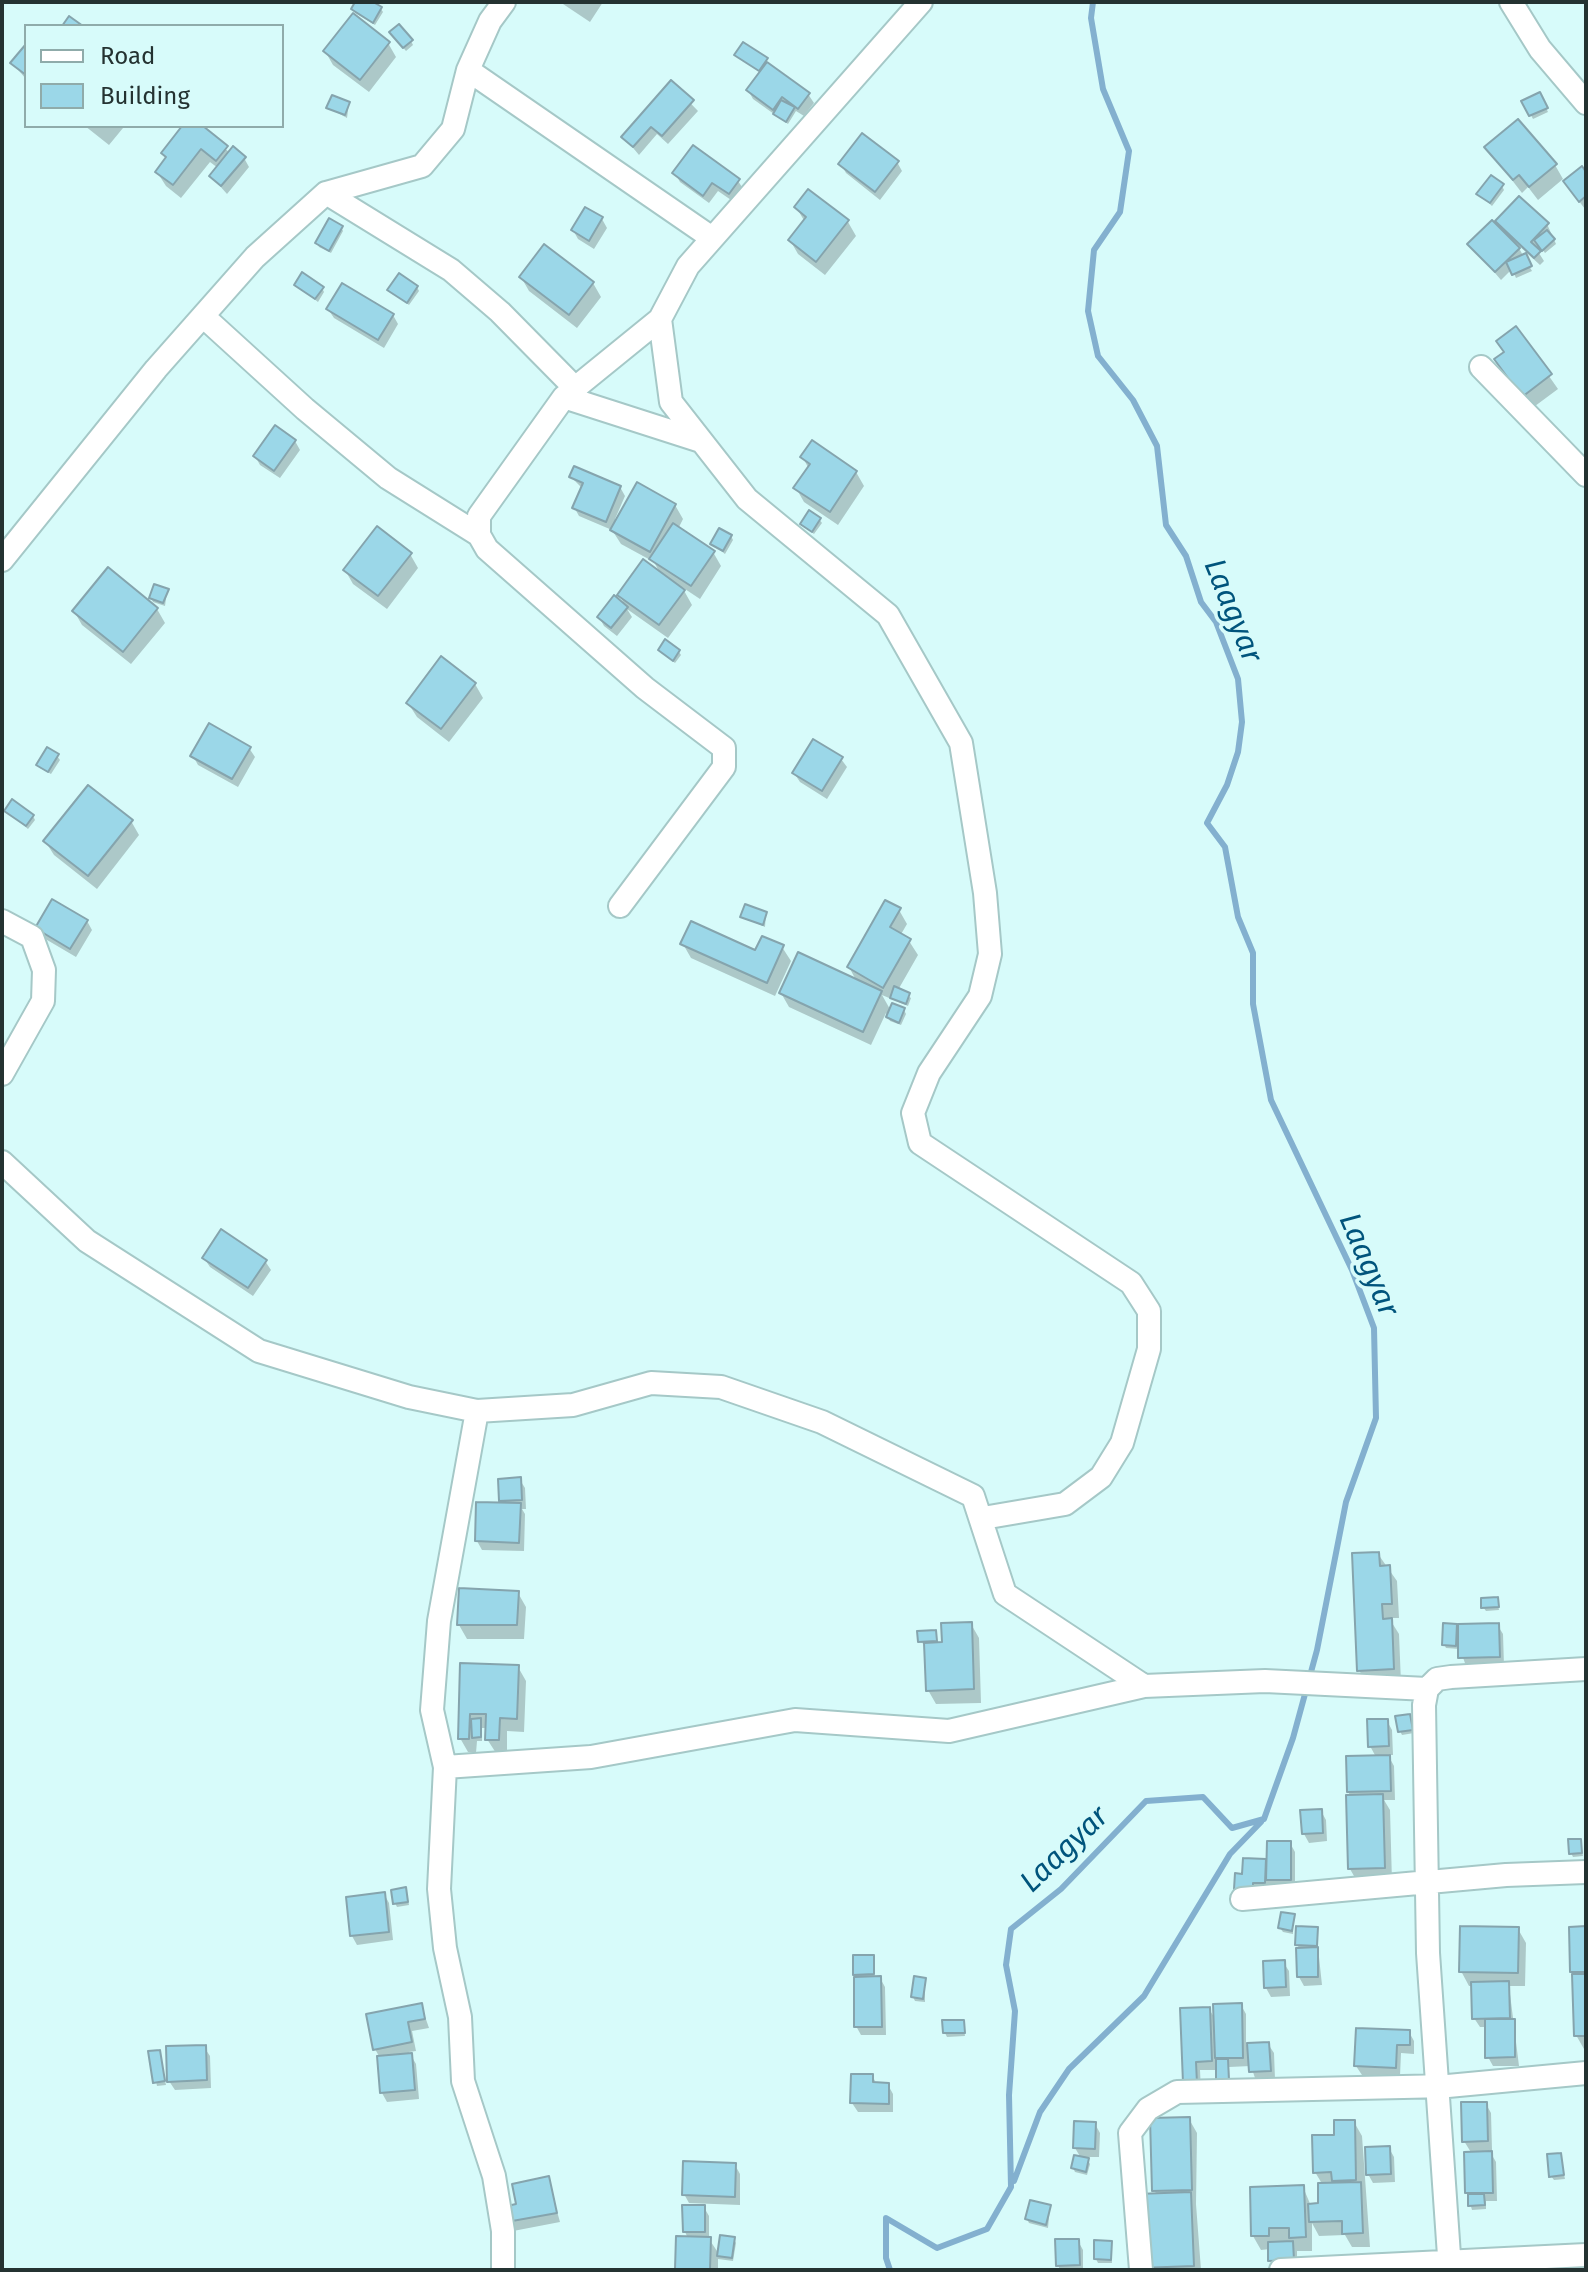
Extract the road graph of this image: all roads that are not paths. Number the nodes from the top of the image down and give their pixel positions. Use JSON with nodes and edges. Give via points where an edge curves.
{"nodes":[{"id":1,"x":504,"y":2,"type":"edge"},
{"id":2,"x":921,"y":2,"type":"edge"},
{"id":3,"x":1511,"y":2,"type":"edge"},
{"id":4,"x":468,"y":70,"type":"junction"},
{"id":5,"x":1586,"y":103,"type":"edge"},
{"id":6,"x":326,"y":193,"type":"junction"},
{"id":7,"x":712,"y":238,"type":"junction"},
{"id":8,"x":204,"y":317,"type":"junction"},
{"id":9,"x":660,"y":319,"type":"junction"},
{"id":10,"x":1481,"y":367,"type":"dead end"},
{"id":11,"x":570,"y":392,"type":"junction"},
{"id":12,"x":701,"y":441,"type":"junction"},
{"id":13,"x":1586,"y":475,"type":"edge"},
{"id":14,"x":479,"y":535,"type":"junction"},
{"id":15,"x":2,"y":560,"type":"edge"},
{"id":16,"x":620,"y":906,"type":"dead end"},
{"id":17,"x":2,"y":921,"type":"edge"},
{"id":18,"x":2,"y":1074,"type":"edge"},
{"id":19,"x":2,"y":1162,"type":"edge"},
{"id":20,"x":477,"y":1411,"type":"junction"},
{"id":21,"x":983,"y":1518,"type":"junction"},
{"id":22,"x":1586,"y":1669,"type":"edge"},
{"id":23,"x":1144,"y":1686,"type":"junction"},
{"id":24,"x":1427,"y":1689,"type":"junction"},
{"id":25,"x":445,"y":1767,"type":"junction"},
{"id":26,"x":1586,"y":1872,"type":"edge"},
{"id":27,"x":1428,"y":1883,"type":"junction"},
{"id":28,"x":1242,"y":1899,"type":"dead end"},
{"id":29,"x":1586,"y":2073,"type":"edge"},
{"id":30,"x":1437,"y":2086,"type":"junction"},
{"id":31,"x":1586,"y":2255,"type":"edge"},
{"id":32,"x":1449,"y":2265,"type":"edge"},
{"id":33,"x":503,"y":2270,"type":"edge"},
{"id":34,"x":1141,"y":2270,"type":"edge"},
{"id":35,"x":1281,"y":2270,"type":"edge"}],
"edges":[{"from":1,"to":4,"type":"street"},
{"from":2,"to":7,"type":"street"},
{"from":3,"to":5,"type":"street","via":[[1540,49]]},
{"from":4,"to":6,"type":"street","via":[[453,129],[422,166]]},
{"from":4,"to":7,"type":"street"},
{"from":6,"to":8,"type":"street","via":[[255,257]]},
{"from":6,"to":11,"type":"street","via":[[451,270],[500,312]]},
{"from":7,"to":9,"type":"street","via":[[688,266]]},
{"from":8,"to":14,"type":"street","via":[[388,478]]},
{"from":8,"to":15,"type":"street"},
{"from":9,"to":11,"type":"street"},
{"from":9,"to":12,"type":"street","via":[[671,402]]},
{"from":10,"to":13,"type":"street"},
{"from":11,"to":12,"type":"street"},
{"from":11,"to":14,"type":"street","via":[[479,516]]},
{"from":12,"to":21,"type":"street","via":[[747,499],[888,615],[961,743],[990,954],[980,996],[929,1073],[913,1113],[920,1143],[1131,1283],[1149,1311],[1149,1349],[1122,1443],[1101,1477],[1065,1504]]},
{"from":14,"to":16,"type":"street","via":[[487,549],[645,688],[724,748],[724,767]]},
{"from":17,"to":18,"type":"street","via":[[32,937],[44,970],[43,1001]]},
{"from":19,"to":20,"type":"street","via":[[87,1241],[259,1351],[409,1397]]},
{"from":20,"to":21,"type":"street","via":[[573,1405],[651,1383],[721,1387],[822,1422],[973,1496]]},
{"from":20,"to":25,"type":"street","via":[[439,1621],[432,1710]]},
{"from":21,"to":23,"type":"street","via":[[988,1550],[1005,1594]]},
{"from":22,"to":24,"type":"street","via":[[1451,1677],[1437,1679]]},
{"from":23,"to":24,"type":"street","via":[[1265,1681]]},
{"from":23,"to":25,"type":"street","via":[[949,1731],[795,1720],[591,1757]]},
{"from":24,"to":27,"type":"street"},
{"from":25,"to":33,"type":"street","via":[[439,1889],[445,1948],[460,2017],[463,2081],[494,2176]]},
{"from":26,"to":27,"type":"street"},
{"from":27,"to":28,"type":"street"},
{"from":27,"to":30,"type":"street"},
{"from":29,"to":30,"type":"street"},
{"from":30,"to":32,"type":"street"},
{"from":30,"to":34,"type":"street","via":[[1177,2092],[1148,2109],[1130,2133]]},
{"from":31,"to":32,"type":"street"},
{"from":32,"to":35,"type":"street"}]}
